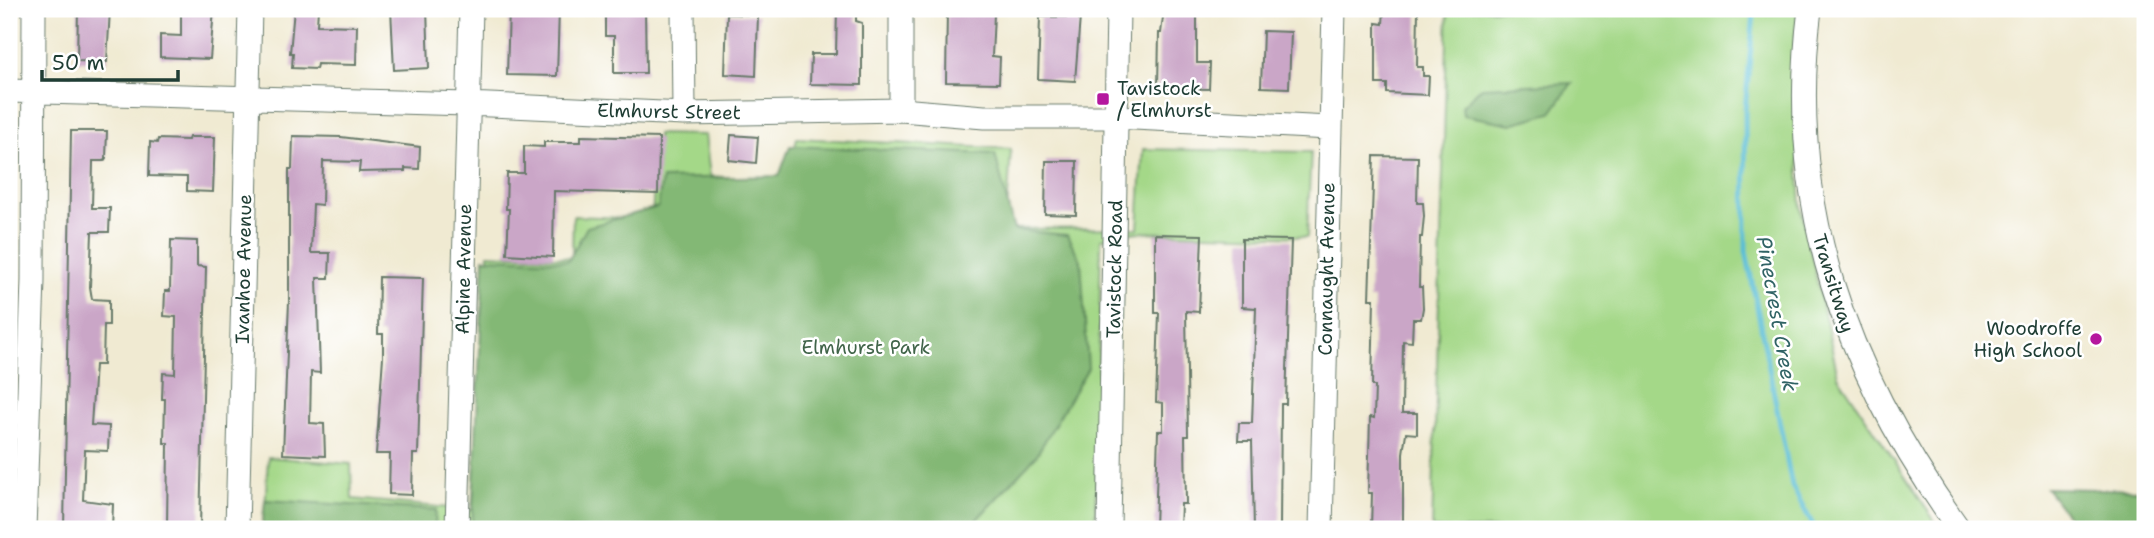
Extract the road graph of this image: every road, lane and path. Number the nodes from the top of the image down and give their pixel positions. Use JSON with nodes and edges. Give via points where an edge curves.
{"nodes":[{"id":1,"x":34,"y":9,"type":"edge"},
{"id":2,"x":250,"y":9,"type":"edge"},
{"id":3,"x":471,"y":9,"type":"edge"},
{"id":4,"x":683,"y":9,"type":"edge"},
{"id":5,"x":901,"y":9,"type":"edge"},
{"id":6,"x":1118,"y":9,"type":"edge"},
{"id":7,"x":1334,"y":9,"type":"edge"},
{"id":8,"x":1810,"y":9,"type":"edge"},
{"id":9,"x":33,"y":90,"type":"junction"},
{"id":10,"x":9,"y":91,"type":"edge"},
{"id":11,"x":247,"y":97,"type":"junction"},
{"id":12,"x":467,"y":104,"type":"junction"},
{"id":13,"x":901,"y":110,"type":"junction"},
{"id":14,"x":684,"y":114,"type":"junction"},
{"id":15,"x":1115,"y":117,"type":"junction"},
{"id":16,"x":1329,"y":128,"type":"junction"},
{"id":17,"x":24,"y":529,"type":"edge"},
{"id":18,"x":237,"y":529,"type":"edge"},
{"id":19,"x":457,"y":529,"type":"edge"},
{"id":20,"x":1109,"y":529,"type":"edge"},
{"id":21,"x":1321,"y":529,"type":"edge"},
{"id":22,"x":1959,"y":529,"type":"edge"}],
"edges":[{"from":1,"to":9,"type":"street"},
{"from":2,"to":11,"type":"street","name":"Ivanhoe Avenue"},
{"from":3,"to":12,"type":"street","name":"Alpine Avenue"},
{"from":4,"to":14,"type":"street"},
{"from":5,"to":13,"type":"street"},
{"from":6,"to":15,"type":"street","name":"Tavistock Road"},
{"from":7,"to":16,"type":"street","name":"Connaught Avenue"},
{"from":8,"to":22,"type":"street","name":"Transitway","via":[[1804,73],[1807,157],[1830,281],[1851,340],[1885,410]]},
{"from":9,"to":10,"type":"street","name":"Elmhurst Street"},
{"from":9,"to":11,"type":"street","name":"Elmhurst Street"},
{"from":9,"to":17,"type":"street","via":[[33,281]]},
{"from":11,"to":12,"type":"street","name":"Elmhurst Street"},
{"from":11,"to":18,"type":"street","name":"Ivanhoe Avenue"},
{"from":12,"to":14,"type":"street","name":"Elmhurst Street"},
{"from":12,"to":19,"type":"street","name":"Alpine Avenue"},
{"from":13,"to":14,"type":"street","name":"Elmhurst Street"},
{"from":13,"to":15,"type":"street","name":"Elmhurst Street","via":[[984,117]]},
{"from":15,"to":16,"type":"street","name":"Elmhurst Street"},
{"from":15,"to":20,"type":"street","name":"Tavistock Road"},
{"from":16,"to":21,"type":"street","name":"Connaught Avenue"}]}
